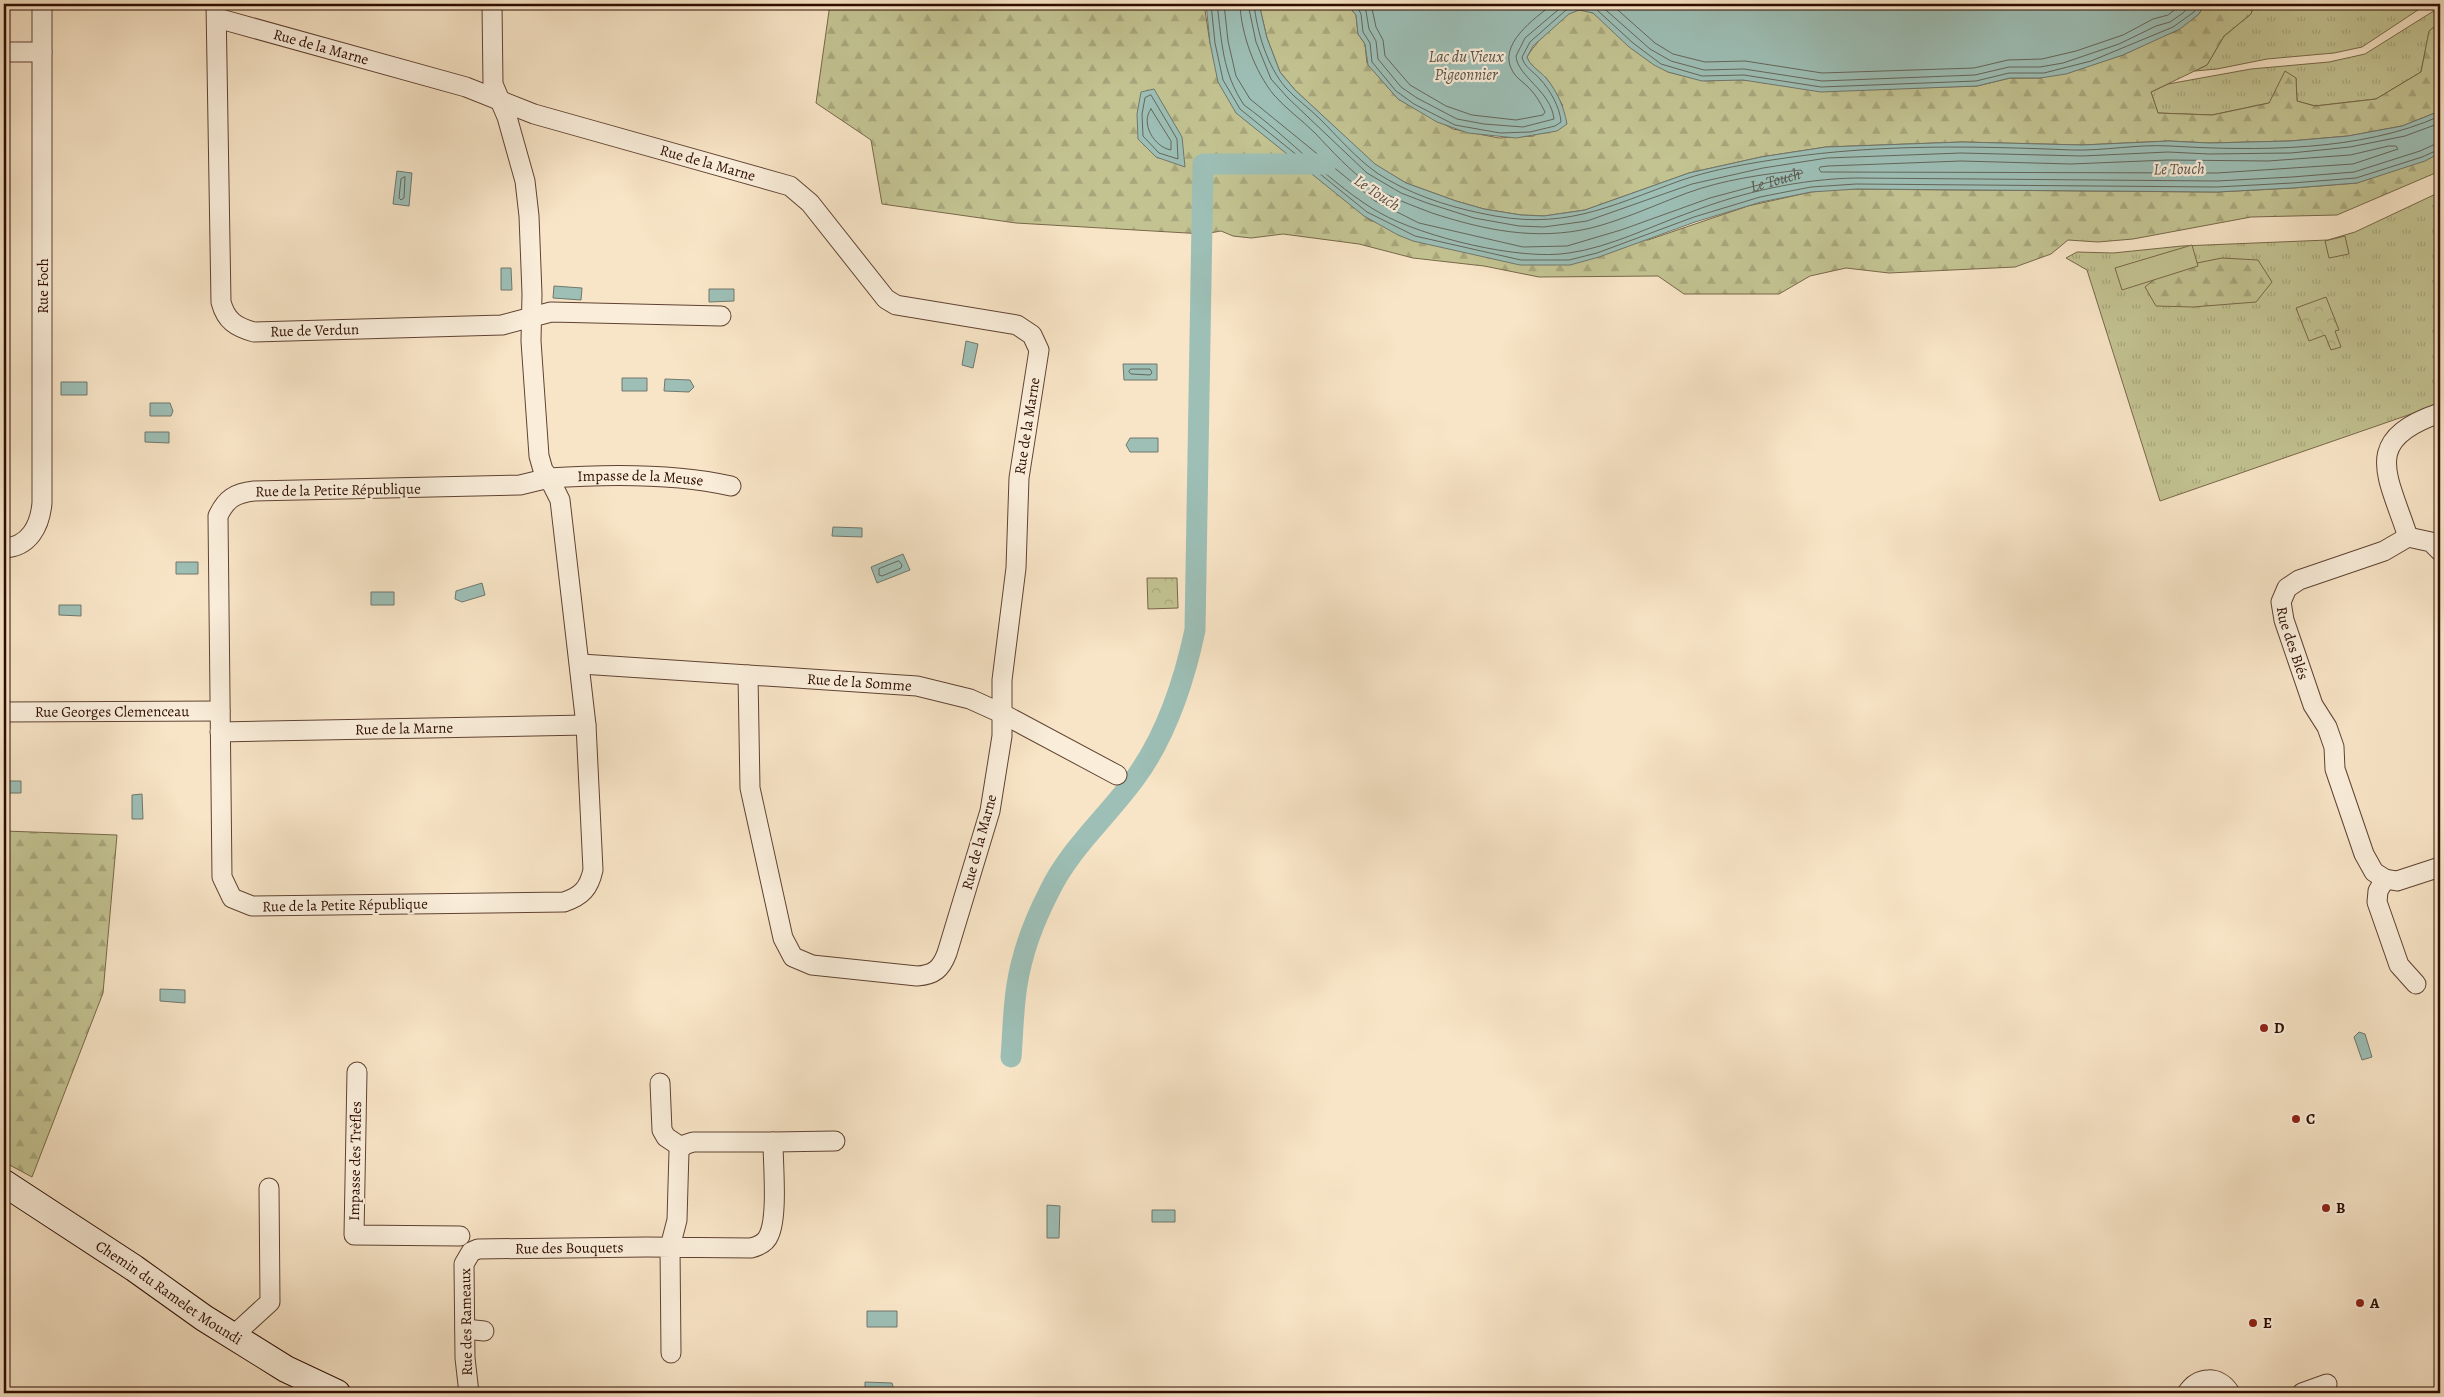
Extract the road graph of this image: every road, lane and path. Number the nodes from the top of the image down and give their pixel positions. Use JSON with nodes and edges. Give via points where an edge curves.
{"nodes":[{"id":1,"x":42,"y":4,"type":"edge"},
{"id":2,"x":492,"y":4,"type":"edge"},
{"id":3,"x":216,"y":11,"type":"edge"},
{"id":4,"x":4,"y":52,"type":"edge"},
{"id":5,"x":42,"y":52,"type":"junction"},
{"id":6,"x":499,"y":100,"type":"junction"},
{"id":7,"x":721,"y":316,"type":"dead end"},
{"id":8,"x":532,"y":317,"type":"junction"},
{"id":9,"x":2440,"y":413,"type":"edge"},
{"id":10,"x":550,"y":478,"type":"junction"},
{"id":11,"x":730,"y":486,"type":"dead end"},
{"id":12,"x":2408,"y":537,"type":"junction"},
{"id":13,"x":4,"y":548,"type":"edge"},
{"id":14,"x":2440,"y":552,"type":"edge"},
{"id":15,"x":580,"y":664,"type":"junction"},
{"id":16,"x":748,"y":675,"type":"junction"},
{"id":17,"x":220,"y":711,"type":"junction"},
{"id":18,"x":4,"y":712,"type":"edge"},
{"id":19,"x":1001,"y":713,"type":"junction"},
{"id":20,"x":586,"y":725,"type":"junction"},
{"id":21,"x":220,"y":732,"type":"junction"},
{"id":22,"x":1117,"y":775,"type":"dead end"},
{"id":23,"x":2440,"y":867,"type":"edge"},
{"id":24,"x":2385,"y":879,"type":"junction"},
{"id":25,"x":2416,"y":984,"type":"dead end"},
{"id":26,"x":357,"y":1072,"type":"dead end"},
{"id":27,"x":660,"y":1083,"type":"dead end"},
{"id":28,"x":835,"y":1141,"type":"dead end"},
{"id":29,"x":773,"y":1142,"type":"junction"},
{"id":30,"x":681,"y":1147,"type":"junction"},
{"id":31,"x":4,"y":1183,"type":"edge"},
{"id":32,"x":269,"y":1188,"type":"dead end"},
{"id":33,"x":460,"y":1236,"type":"dead end"},
{"id":34,"x":670,"y":1247,"type":"junction"},
{"id":35,"x":471,"y":1252,"type":"joint"},
{"id":36,"x":465,"y":1329,"type":"junction"},
{"id":37,"x":484,"y":1331,"type":"dead end"},
{"id":38,"x":233,"y":1336,"type":"junction"},
{"id":39,"x":671,"y":1353,"type":"dead end"},
{"id":40,"x":2327,"y":1384,"type":"dead end"},
{"id":41,"x":337,"y":1393,"type":"edge"},
{"id":42,"x":469,"y":1393,"type":"edge"},
{"id":43,"x":2187,"y":1393,"type":"edge"},
{"id":44,"x":2230,"y":1393,"type":"edge"},
{"id":45,"x":2302,"y":1393,"type":"edge"}],
"edges":[{"from":1,"to":5,"type":"street","name":"Rue Foch"},
{"from":2,"to":6,"type":"street","name":"Rue de la Petite République","via":[[493,84]]},
{"from":3,"to":6,"type":"street","name":"Rue de la Marne","via":[[466,87]]},
{"from":3,"to":8,"type":"street","name":"Rue de Verdun","via":[[221,302],[231,323],[254,332],[502,325]]},
{"from":4,"to":5,"type":"street"},
{"from":5,"to":13,"type":"street","name":"Rue Foch","via":[[42,503],[40,518],[30,536],[18,545]]},
{"from":6,"to":8,"type":"street","name":"Rue de la Petite République","via":[[525,181]]},
{"from":6,"to":19,"type":"street","name":"Rue de la Marne","via":[[534,114],[790,186],[810,203],[886,299],[896,305],[1017,325],[1032,335],[1038,350],[1019,478],[1016,568]]},
{"from":7,"to":8,"type":"street","name":"Rue de Verdun","via":[[551,312]]},
{"from":8,"to":10,"type":"street","name":"Rue de la Petite République","via":[[539,456],[543,470]]},
{"from":9,"to":12,"type":"street","via":[[2406,427],[2392,439],[2388,448],[2387,471]]},
{"from":10,"to":11,"type":"street","name":"Impasse de la Meuse","via":[[699,479]]},
{"from":10,"to":15,"type":"street","name":"Rue de la Petite République","via":[[560,500]]},
{"from":10,"to":17,"type":"street","name":"Rue de la Petite République","via":[[520,485],[254,491],[231,497],[223,504],[218,516]]},
{"from":12,"to":14,"type":"street","via":[[2431,542]]},
{"from":12,"to":24,"type":"street","name":"Rue des Blés","via":[[2384,551],[2300,580],[2287,588],[2281,602],[2313,705],[2327,727],[2334,747],[2336,769],[2364,854],[2374,872]]},
{"from":15,"to":16,"type":"street","name":"Rue de la Somme"},
{"from":15,"to":20,"type":"street","name":"Rue de la Petite République"},
{"from":16,"to":19,"type":"street","name":"Rue de la Somme","via":[[917,686],[970,698]]},
{"from":16,"to":19,"type":"street","name":"Rue de la Marne","via":[[750,788],[787,949],[793,958],[812,965],[917,976],[937,971],[947,953],[990,811],[1002,736]]},
{"from":17,"to":18,"type":"street","name":"Rue Georges Clemenceau"},
{"from":17,"to":21,"type":"street","name":"Rue de la Petite République"},
{"from":19,"to":22,"type":"street","name":"Rue de la Somme"},
{"from":20,"to":21,"type":"street","name":"Rue de la Marne"},
{"from":20,"to":21,"type":"street","name":"Rue de la Petite République","via":[[593,870],[586,890],[577,898],[564,902],[252,906],[232,898],[222,878]]},
{"from":23,"to":24,"type":"street","via":[[2397,881]]},
{"from":24,"to":25,"type":"street","via":[[2378,891],[2377,902],[2399,965]]},
{"from":26,"to":33,"type":"street","name":"Impasse des Trèfles","via":[[354,1235]]},
{"from":27,"to":30,"type":"street","via":[[662,1130]]},
{"from":28,"to":29,"type":"street"},
{"from":29,"to":30,"type":"street","via":[[693,1142]]},
{"from":29,"to":34,"type":"street","name":"Rue des Bouquets","via":[[773,1220],[767,1239],[751,1248]]},
{"from":30,"to":34,"type":"street","via":[[677,1162],[677,1220]]},
{"from":31,"to":38,"type":"main road","name":"Chemin du Ramelet Moundi"},
{"from":32,"to":38,"type":"street","via":[[270,1302]]},
{"from":34,"to":35,"type":"street","name":"Rue des Bouquets","via":[[478,1249]]},
{"from":34,"to":39,"type":"street"},
{"from":35,"to":36,"type":"street","name":"Rue des Rameaux","via":[[464,1264]]},
{"from":36,"to":37,"type":"street"},
{"from":36,"to":42,"type":"street","name":"Rue des Rameaux"},
{"from":38,"to":41,"type":"main road","name":"Chemin du Ramelet Moundi","via":[[286,1369]]},
{"from":40,"to":45,"type":"street"},
{"from":43,"to":44,"type":"street","via":[[2198,1382],[2207,1379],[2224,1385]]}]}
